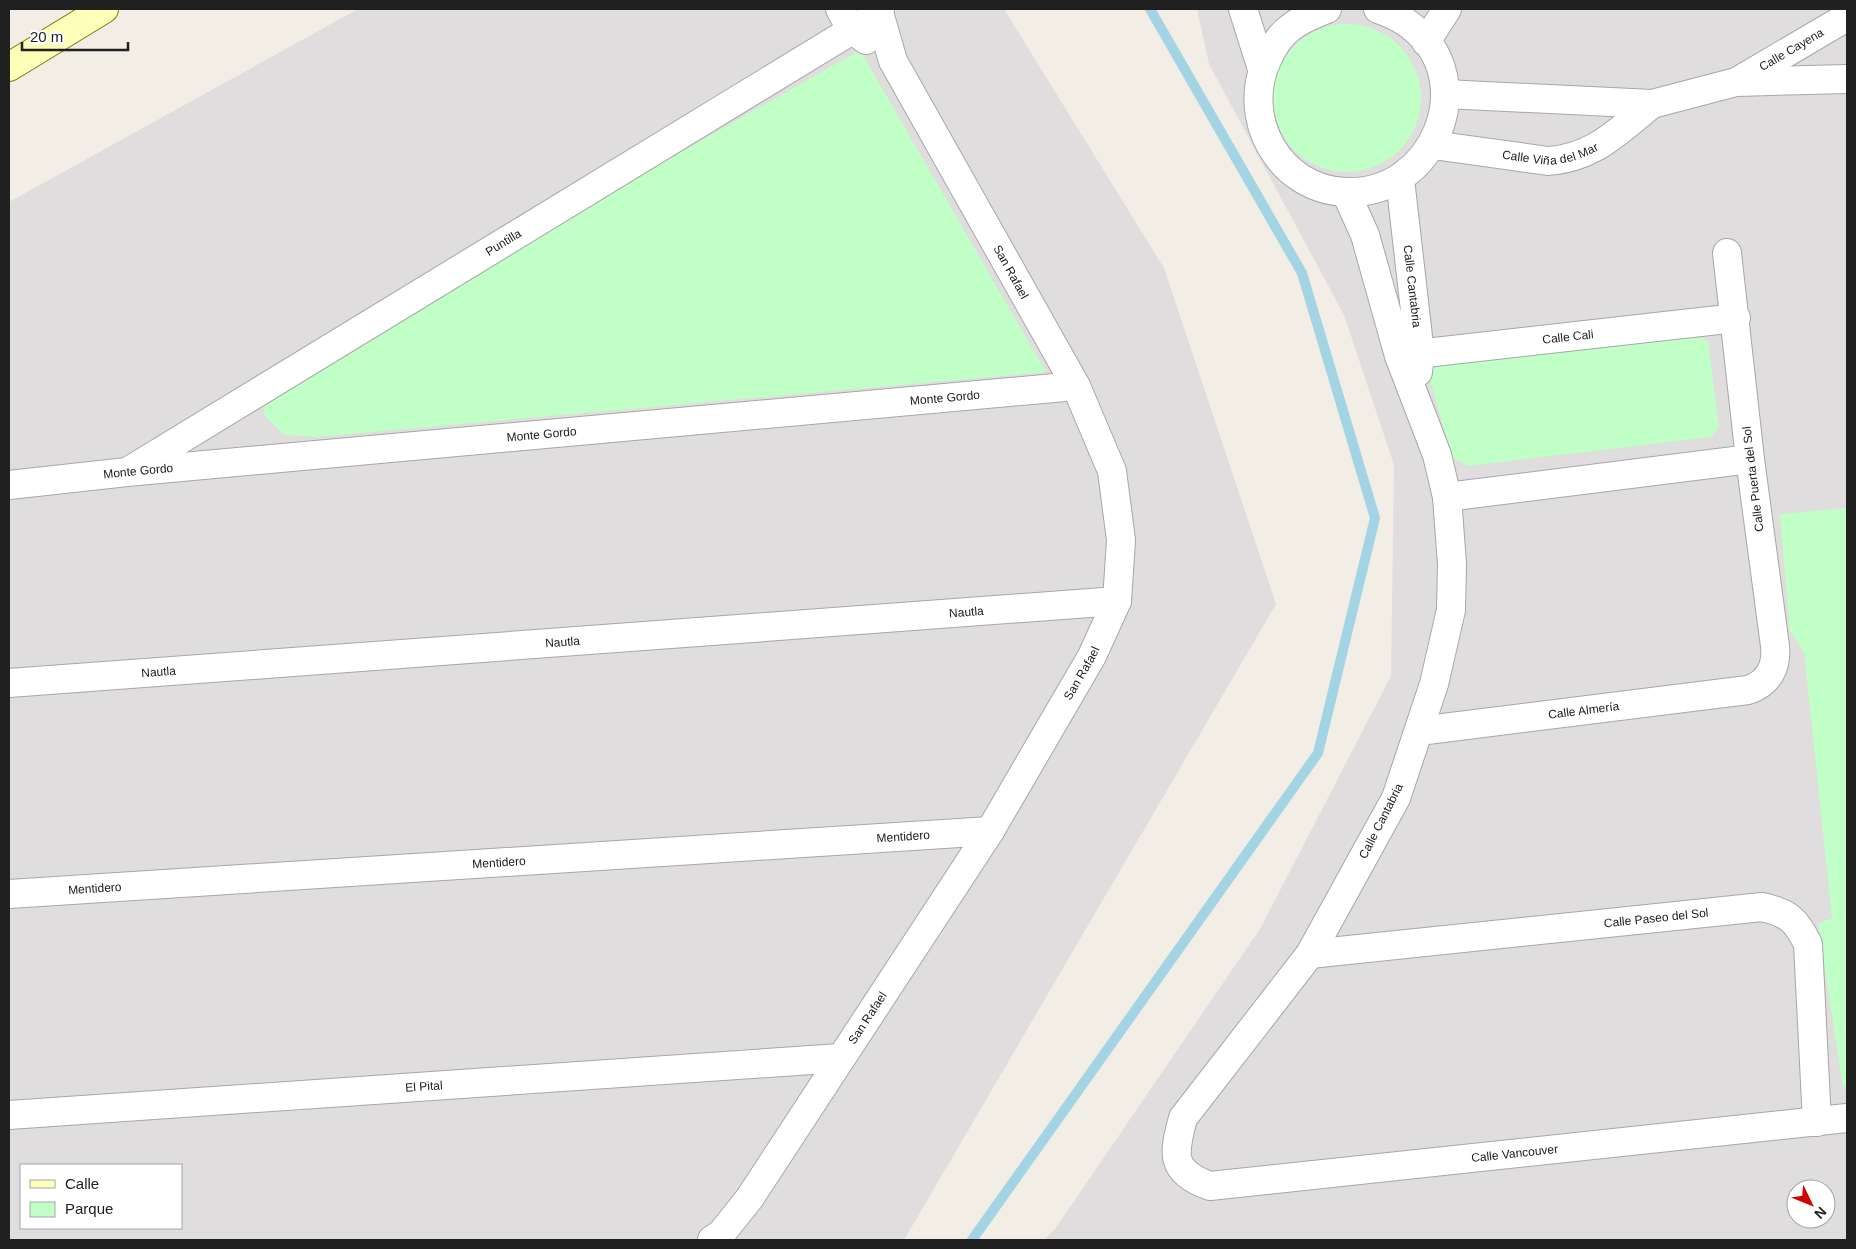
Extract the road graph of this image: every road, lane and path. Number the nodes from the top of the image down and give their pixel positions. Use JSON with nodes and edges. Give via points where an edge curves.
{"nodes":[{"id":1,"x":104,"y":9,"type":"edge"},
{"id":2,"x":1243,"y":9,"type":"edge"},
{"id":3,"x":1447,"y":9,"type":"edge"},
{"id":4,"x":879,"y":11,"type":"edge"},
{"id":5,"x":1314,"y":11,"type":"edge"},
{"id":6,"x":1391,"y":11,"type":"edge"},
{"id":7,"x":1847,"y":17,"type":"edge"},
{"id":8,"x":845,"y":19,"type":"edge"},
{"id":9,"x":1426,"y":42,"type":"junction"},
{"id":10,"x":892,"y":61,"type":"junction"},
{"id":11,"x":9,"y":67,"type":"edge"},
{"id":12,"x":1262,"y":69,"type":"junction"},
{"id":13,"x":1847,"y":79,"type":"edge"},
{"id":14,"x":1736,"y":82,"type":"junction"},
{"id":15,"x":1445,"y":94,"type":"junction"},
{"id":16,"x":1652,"y":104,"type":"junction"},
{"id":17,"x":1433,"y":145,"type":"junction"},
{"id":18,"x":1400,"y":179,"type":"junction"},
{"id":19,"x":1346,"y":192,"type":"junction"},
{"id":20,"x":1727,"y":254,"type":"dead end"},
{"id":21,"x":1736,"y":318,"type":"junction"},
{"id":22,"x":1409,"y":355,"type":"junction"},
{"id":23,"x":1076,"y":386,"type":"junction"},
{"id":24,"x":1750,"y":459,"type":"junction"},
{"id":25,"x":127,"y":472,"type":"junction"},
{"id":26,"x":9,"y":485,"type":"edge"},
{"id":27,"x":1447,"y":497,"type":"junction"},
{"id":28,"x":1117,"y":601,"type":"junction"},
{"id":29,"x":9,"y":683,"type":"edge"},
{"id":30,"x":1748,"y":690,"type":"joint"},
{"id":31,"x":1419,"y":731,"type":"junction"},
{"id":32,"x":990,"y":831,"type":"junction"},
{"id":33,"x":9,"y":894,"type":"edge"},
{"id":34,"x":1310,"y":954,"type":"junction"},
{"id":35,"x":840,"y":1058,"type":"junction"},
{"id":36,"x":9,"y":1115,"type":"edge"},
{"id":37,"x":1847,"y":1118,"type":"edge"},
{"id":38,"x":1817,"y":1122,"type":"junction"},
{"id":39,"x":1210,"y":1186,"type":"joint"},
{"id":40,"x":712,"y":1240,"type":"edge"}],
"edges":[{"from":1,"to":11,"type":"main road"},
{"from":2,"to":12,"type":"street"},
{"from":3,"to":9,"type":"street"},
{"from":4,"to":8,"type":"street","name":"Puntilla"},
{"from":4,"to":10,"type":"street","name":"San Rafael"},
{"from":5,"to":12,"type":"street","via":[[1289,29],[1273,47]]},
{"from":6,"to":9,"type":"street"},
{"from":7,"to":14,"type":"street","name":"Calle Cayena"},
{"from":8,"to":10,"type":"street","name":"San Rafael"},
{"from":8,"to":25,"type":"street","name":"Puntilla"},
{"from":9,"to":15,"type":"street","via":[[1436,58]]},
{"from":10,"to":23,"type":"street","name":"San Rafael"},
{"from":12,"to":19,"type":"street","via":[[1258,107],[1268,143],[1292,172],[1326,190]]},
{"from":13,"to":14,"type":"street","name":"Calle Viña del Mar"},
{"from":14,"to":16,"type":"street","name":"Calle Viña del Mar"},
{"from":15,"to":16,"type":"street","name":"Calle Viña del Mar"},
{"from":15,"to":17,"type":"street","via":[[1442,120]]},
{"from":16,"to":17,"type":"street","name":"Calle Viña del Mar","via":[[1586,153],[1566,160],[1548,161]]},
{"from":17,"to":18,"type":"street"},
{"from":18,"to":19,"type":"street","via":[[1364,192]]},
{"from":18,"to":22,"type":"street","name":"Calle Cantabria"},
{"from":19,"to":22,"type":"street","name":"Calle Cantabria"},
{"from":20,"to":21,"type":"street","name":"Calle Puerta del Sol"},
{"from":21,"to":22,"type":"street","name":"Calle Cali"},
{"from":21,"to":24,"type":"street","name":"Calle Puerta del Sol"},
{"from":22,"to":27,"type":"street","name":"Calle Cantabria","via":[[1415,393],[1437,455]]},
{"from":23,"to":25,"type":"street","name":"Monte Gordo"},
{"from":23,"to":28,"type":"street","name":"San Rafael","via":[[1112,471],[1121,540]]},
{"from":24,"to":27,"type":"street"},
{"from":24,"to":30,"type":"street","name":"Calle Puerta del Sol","via":[[1776,661],[1770,676],[1760,686]]},
{"from":25,"to":26,"type":"street","name":"Monte Gordo"},
{"from":27,"to":31,"type":"street","name":"Calle Cantabria","via":[[1452,564],[1451,610],[1444,648]]},
{"from":28,"to":29,"type":"street","name":"Nautla"},
{"from":28,"to":32,"type":"street","name":"San Rafael","via":[[1092,656]]},
{"from":30,"to":31,"type":"street","name":"Calle Almería"},
{"from":31,"to":34,"type":"street","name":"Calle Cantabria","via":[[1396,798]]},
{"from":32,"to":33,"type":"street","name":"Mentidero"},
{"from":32,"to":35,"type":"street","name":"San Rafael"},
{"from":34,"to":38,"type":"street","name":"Calle Paseo del Sol","via":[[1762,907],[1782,911],[1799,925],[1808,944]]},
{"from":34,"to":39,"type":"street","name":"Calle Cantabria","via":[[1183,1118],[1175,1145],[1179,1165],[1190,1179]]},
{"from":35,"to":36,"type":"street","name":"El Pital"},
{"from":35,"to":40,"type":"street","name":"San Rafael","via":[[749,1199],[721,1234]]},
{"from":37,"to":38,"type":"street","name":"Calle Vancouver"},
{"from":38,"to":39,"type":"street","name":"Calle Vancouver"}]}
